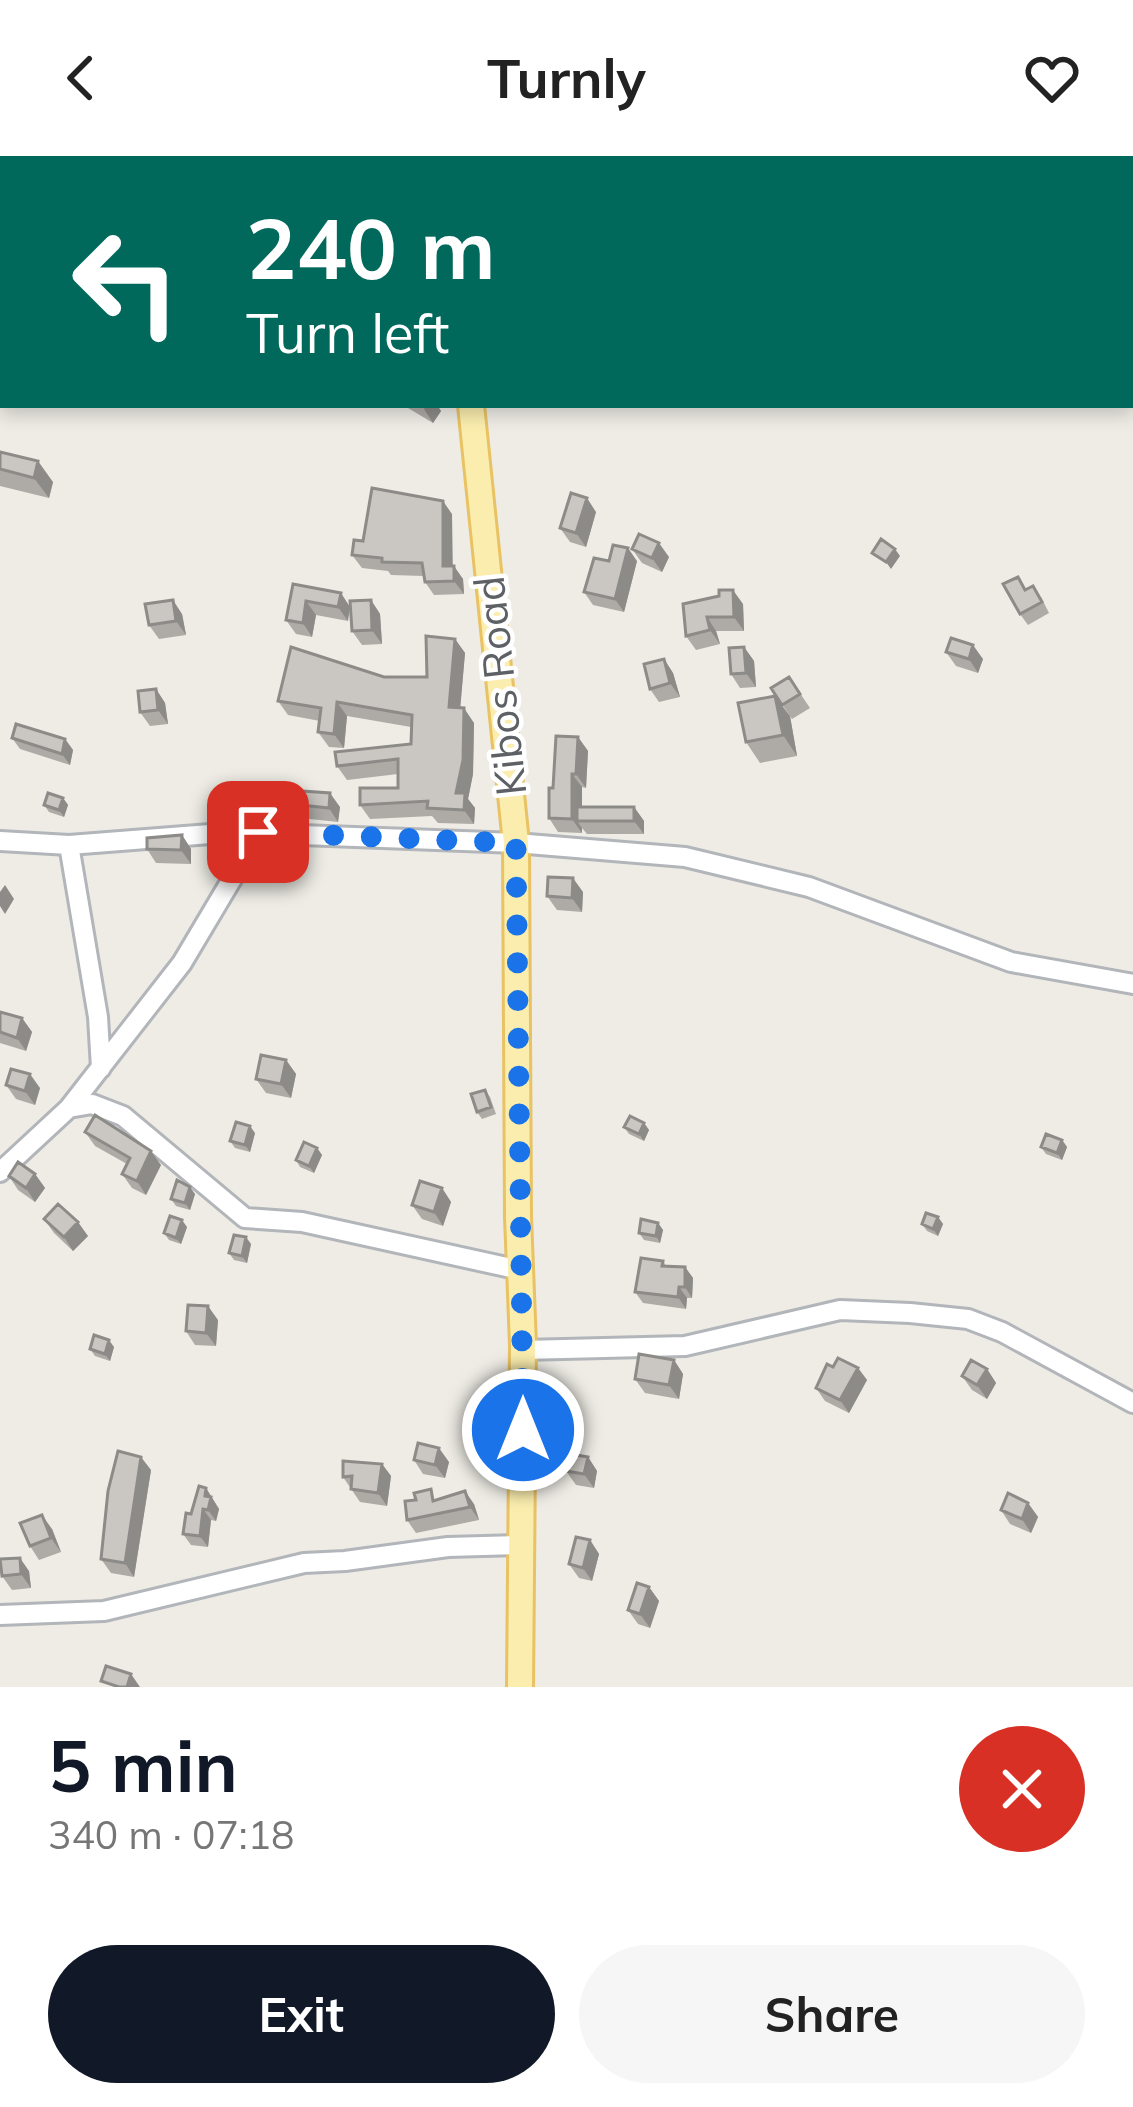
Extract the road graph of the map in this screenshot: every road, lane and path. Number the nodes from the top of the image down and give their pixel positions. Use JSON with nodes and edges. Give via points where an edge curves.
{"nodes":[{"id":1,"x":471,"y":408,"type":"edge"},
{"id":2,"x":246,"y":833,"type":"junction"},
{"id":3,"x":0,"y":841,"type":"edge"},
{"id":4,"x":516,"y":843,"type":"junction"},
{"id":5,"x":69,"y":844,"type":"junction"},
{"id":6,"x":1133,"y":984,"type":"edge"},
{"id":7,"x":101,"y":1068,"type":"junction"},
{"id":8,"x":69,"y":1108,"type":"junction"},
{"id":9,"x":8,"y":1148,"type":"edge"},
{"id":10,"x":0,"y":1172,"type":"edge"},
{"id":11,"x":520,"y":1270,"type":"junction"},
{"id":12,"x":523,"y":1350,"type":"junction"},
{"id":13,"x":1133,"y":1403,"type":"edge"},
{"id":14,"x":522,"y":1546,"type":"junction"},
{"id":15,"x":0,"y":1615,"type":"edge"},
{"id":16,"x":520,"y":1687,"type":"edge"}],
"edges":[{"from":1,"to":4,"type":"main road","name":"Kibos Road"},
{"from":2,"to":4,"type":"street"},
{"from":2,"to":5,"type":"street"},
{"from":2,"to":7,"type":"street","via":[[254,842],[247,858],[182,963]]},
{"from":3,"to":5,"type":"street"},
{"from":4,"to":6,"type":"street","via":[[748,870],[1011,962]]},
{"from":4,"to":11,"type":"main road","name":"Kibos Road"},
{"from":5,"to":7,"type":"street"},
{"from":7,"to":8,"type":"street"},
{"from":8,"to":9,"type":"street"},
{"from":8,"to":11,"type":"street","via":[[92,1104],[123,1115],[245,1218],[302,1222]]},
{"from":9,"to":10,"type":"street"},
{"from":11,"to":12,"type":"main road","name":"Kibos Road"},
{"from":12,"to":13,"type":"street","via":[[685,1346],[840,1310],[910,1313],[1002,1332]]},
{"from":12,"to":14,"type":"main road","name":"Kibos Road"},
{"from":14,"to":15,"type":"street","via":[[304,1563],[104,1611]]},
{"from":14,"to":16,"type":"main road","name":"Kibos Road"}]}
